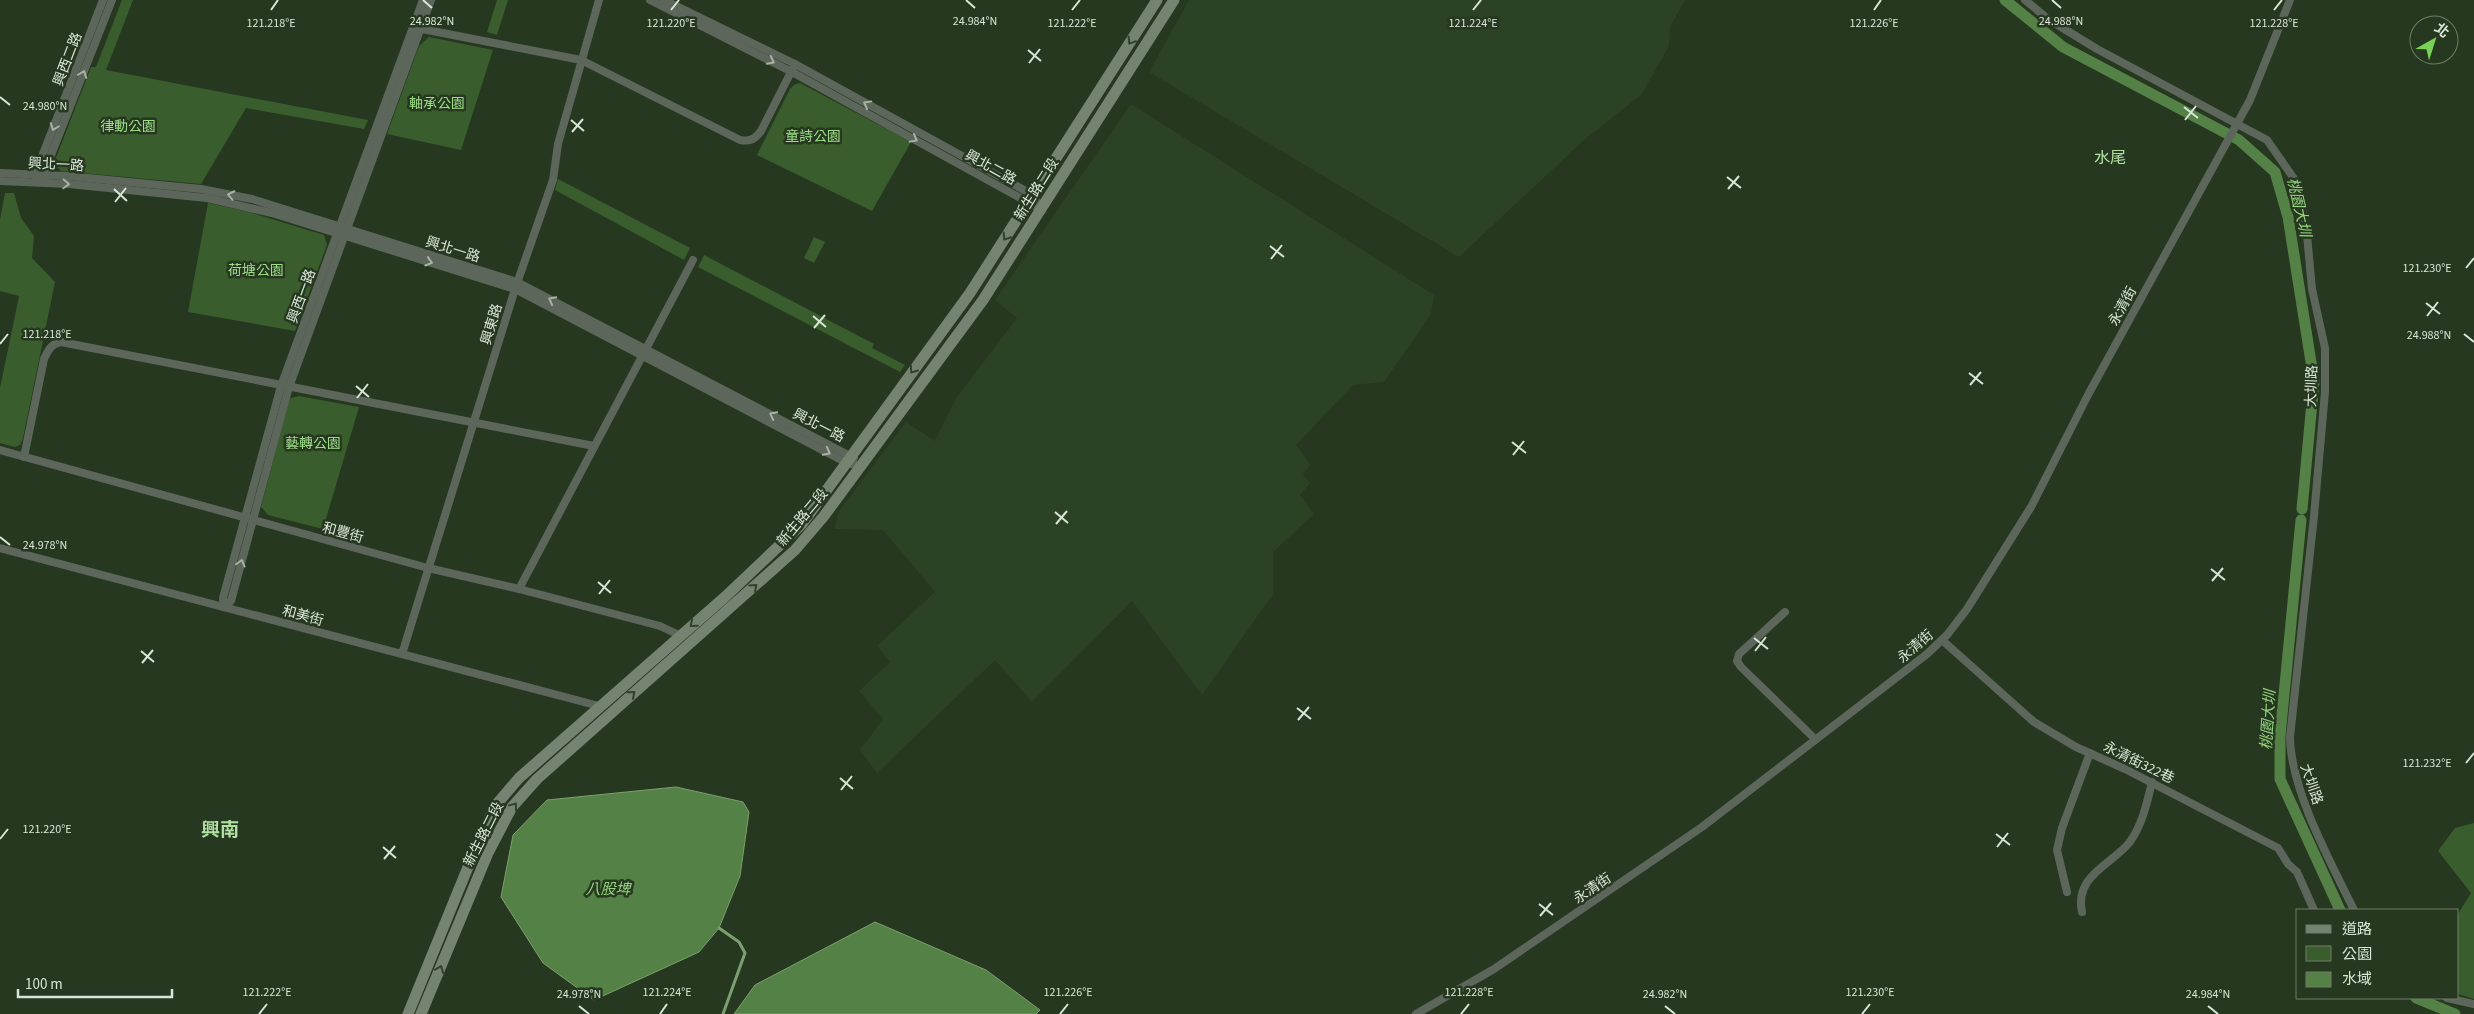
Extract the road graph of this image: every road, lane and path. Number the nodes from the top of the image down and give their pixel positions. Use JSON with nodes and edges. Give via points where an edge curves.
{"nodes":[{"id":1,"x":103,"y":0,"type":"edge"},
{"id":2,"x":112,"y":0,"type":"edge"},
{"id":3,"x":423,"y":0,"type":"edge"},
{"id":4,"x":431,"y":0,"type":"edge"},
{"id":5,"x":599,"y":0,"type":"edge"},
{"id":6,"x":650,"y":0,"type":"edge"},
{"id":7,"x":1157,"y":0,"type":"edge"},
{"id":8,"x":1174,"y":0,"type":"edge"},
{"id":9,"x":2024,"y":0,"type":"edge"},
{"id":10,"x":2290,"y":0,"type":"edge"},
{"id":11,"x":663,"y":2,"type":"edge"},
{"id":12,"x":417,"y":27,"type":"junction"},
{"id":13,"x":582,"y":60,"type":"junction"},
{"id":14,"x":793,"y":68,"type":"junction"},
{"id":15,"x":2237,"y":123,"type":"junction"},
{"id":16,"x":0,"y":173,"type":"edge"},
{"id":17,"x":44,"y":175,"type":"junction"},
{"id":18,"x":36,"y":179,"type":"junction"},
{"id":19,"x":0,"y":181,"type":"edge"},
{"id":20,"x":1031,"y":198,"type":"junction"},
{"id":21,"x":1042,"y":210,"type":"junction"},
{"id":22,"x":342,"y":231,"type":"junction"},
{"id":23,"x":693,"y":260,"type":"dead end"},
{"id":24,"x":516,"y":285,"type":"junction"},
{"id":25,"x":644,"y":352,"type":"junction"},
{"id":26,"x":285,"y":387,"type":"junction"},
{"id":27,"x":474,"y":422,"type":"junction"},
{"id":28,"x":594,"y":446,"type":"junction"},
{"id":29,"x":0,"y":450,"type":"edge"},
{"id":30,"x":24,"y":457,"type":"junction"},
{"id":31,"x":850,"y":459,"type":"junction"},
{"id":32,"x":860,"y":466,"type":"junction"},
{"id":33,"x":249,"y":519,"type":"junction"},
{"id":34,"x":0,"y":548,"type":"edge"},
{"id":35,"x":428,"y":568,"type":"junction"},
{"id":36,"x":519,"y":589,"type":"junction"},
{"id":37,"x":224,"y":607,"type":"junction"},
{"id":38,"x":1785,"y":612,"type":"dead end"},
{"id":39,"x":679,"y":636,"type":"junction"},
{"id":40,"x":1942,"y":640,"type":"junction"},
{"id":41,"x":402,"y":654,"type":"junction"},
{"id":42,"x":599,"y":706,"type":"junction"},
{"id":43,"x":1815,"y":739,"type":"junction"},
{"id":44,"x":2090,"y":753,"type":"junction"},
{"id":45,"x":2152,"y":782,"type":"junction"},
{"id":46,"x":2067,"y":892,"type":"dead end"},
{"id":47,"x":2314,"y":909,"type":"edge"},
{"id":48,"x":2354,"y":909,"type":"edge"},
{"id":49,"x":2082,"y":912,"type":"dead end"},
{"id":50,"x":2452,"y":999,"type":"edge"},
{"id":51,"x":2474,"y":1004,"type":"edge"},
{"id":52,"x":408,"y":1014,"type":"edge"},
{"id":53,"x":421,"y":1014,"type":"edge"},
{"id":54,"x":1416,"y":1014,"type":"edge"}],
"edges":[{"from":1,"to":18,"type":"street","name":"興西二路","one_way":true},
{"from":17,"to":2,"type":"street","one_way":true},
{"from":3,"to":12,"type":"street"},
{"from":4,"to":12,"type":"street"},
{"from":5,"to":13,"type":"street","name":"興東路"},
{"from":6,"to":11,"type":"street","name":"興北二路"},
{"from":7,"to":20,"type":"main road","name":"新生路二段","one_way":true},
{"from":8,"to":21,"type":"main road","name":"新生路二段"},
{"from":9,"to":15,"type":"street","name":"大圳路","via":[[2097,49]]},
{"from":10,"to":15,"type":"street","name":"永清街","via":[[2250,100]]},
{"from":11,"to":14,"type":"street","name":"興北二路"},
{"from":12,"to":13,"type":"street"},
{"from":12,"to":22,"type":"street","name":"興西一路"},
{"from":13,"to":14,"type":"street","via":[[747,142],[761,131]]},
{"from":13,"to":24,"type":"street","name":"興東路","via":[[558,144],[553,180]]},
{"from":14,"to":20,"type":"street","name":"興北二路"},
{"from":15,"to":40,"type":"street","name":"永清街","via":[[2089,392],[2031,506],[1967,609]]},
{"from":15,"to":48,"type":"street","name":"大圳路","via":[[2267,140],[2297,183],[2307,235],[2312,290],[2325,348],[2325,392],[2290,758],[2297,786]]},
{"from":16,"to":18,"type":"street","name":"興北一路"},
{"from":17,"to":18,"type":"street","name":"興北一路"},
{"from":22,"to":17,"type":"street","name":"興北一路","one_way":true,"via":[[252,199],[201,189]]},
{"from":18,"to":19,"type":"street"},
{"from":18,"to":22,"type":"street","one_way":true,"via":[[192,195]]},
{"from":20,"to":21,"type":"street"},
{"from":20,"to":31,"type":"main road","name":"新生路二段","one_way":true,"via":[[970,293]]},
{"from":21,"to":32,"type":"main road","name":"新生路二段","via":[[983,300]]},
{"from":22,"to":24,"type":"street","name":"興北一路"},
{"from":22,"to":26,"type":"street","name":"興西一路"},
{"from":23,"to":25,"type":"street"},
{"from":24,"to":25,"type":"street","name":"興北一路"},
{"from":24,"to":27,"type":"street","name":"興東路"},
{"from":25,"to":28,"type":"street"},
{"from":25,"to":31,"type":"street","name":"興北一路"},
{"from":26,"to":27,"type":"street"},
{"from":26,"to":30,"type":"street","via":[[61,342],[54,344],[44,358]]},
{"from":26,"to":33,"type":"street","name":"興西一路"},
{"from":27,"to":28,"type":"street"},
{"from":27,"to":35,"type":"street","name":"興東路"},
{"from":28,"to":36,"type":"street"},
{"from":29,"to":30,"type":"street","name":"和豐街"},
{"from":30,"to":33,"type":"street","name":"和豐街"},
{"from":31,"to":32,"type":"street","name":"興北一路"},
{"from":31,"to":39,"type":"main road","name":"新生路二段","one_way":true,"via":[[802,524]]},
{"from":53,"to":32,"type":"main road","name":"新生路二段","one_way":true,"via":[[488,853],[512,807],[537,779],[795,550]]},
{"from":33,"to":35,"type":"street","name":"和豐街"},
{"from":33,"to":37,"type":"street","name":"興西一路","via":[[223,598]]},
{"from":34,"to":37,"type":"street","name":"和美街"},
{"from":35,"to":36,"type":"street","name":"和豐街"},
{"from":35,"to":41,"type":"street","name":"興東路"},
{"from":36,"to":39,"type":"street","name":"和豐街","via":[[660,626]]},
{"from":37,"to":41,"type":"street","name":"和美街"},
{"from":38,"to":43,"type":"street","via":[[1739,654],[1737,661]]},
{"from":39,"to":42,"type":"main road","name":"新生路二段"},
{"from":40,"to":43,"type":"street","name":"永清街"},
{"from":40,"to":44,"type":"street","name":"永清街322巷","via":[[2020,712]]},
{"from":41,"to":42,"type":"street","name":"和美街"},
{"from":42,"to":52,"type":"main road","name":"新生路二段","via":[[519,778],[495,806]]},
{"from":43,"to":54,"type":"street","name":"永清街","via":[[1702,827],[1608,893],[1494,969]]},
{"from":44,"to":45,"type":"street","name":"永清街322巷"},
{"from":44,"to":46,"type":"street","via":[[2057,850]]},
{"from":45,"to":47,"type":"street","name":"永清街322巷","via":[[2278,848],[2297,872]]},
{"from":45,"to":49,"type":"street","via":[[2132,839],[2100,867],[2083,892]]},
{"from":50,"to":51,"type":"street"}]}
